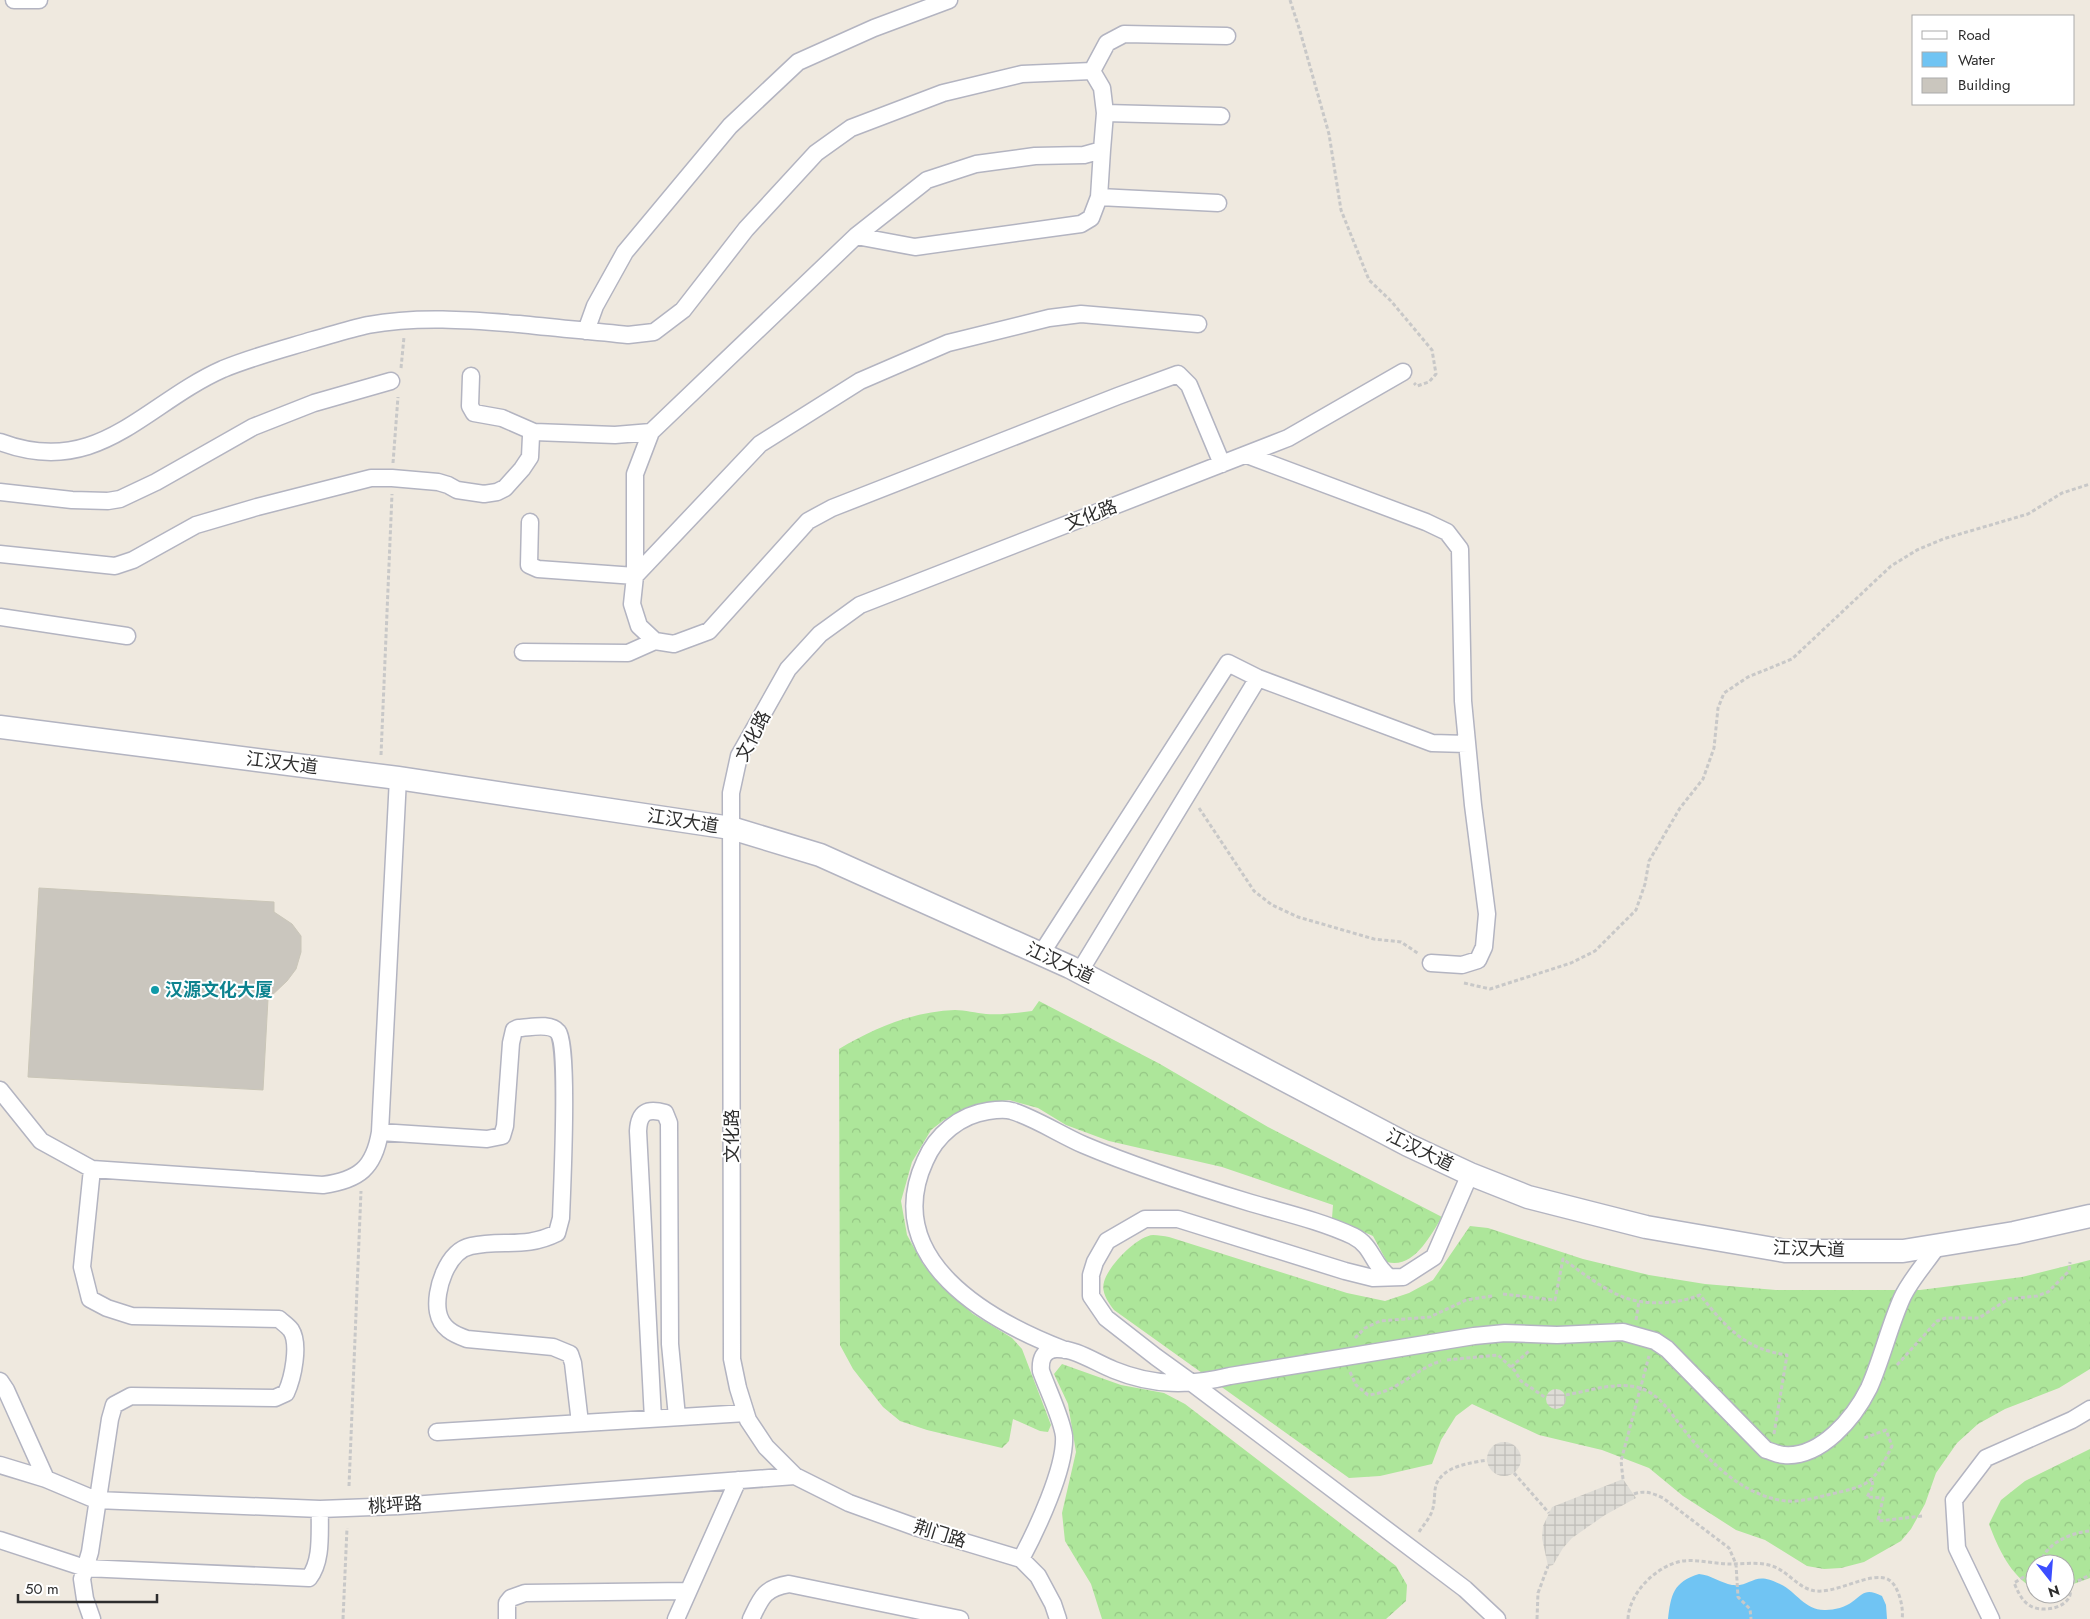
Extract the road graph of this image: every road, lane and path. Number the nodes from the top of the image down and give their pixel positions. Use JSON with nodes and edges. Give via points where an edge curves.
{"nodes":[{"id":1,"x":14,"y":0,"type":"edge"},
{"id":2,"x":38,"y":0,"type":"edge"},
{"id":3,"x":949,"y":0,"type":"edge"},
{"id":4,"x":1290,"y":0,"type":"edge"},
{"id":5,"x":1227,"y":36,"type":"dead end"},
{"id":6,"x":1092,"y":71,"type":"junction"},
{"id":7,"x":1105,"y":113,"type":"junction"},
{"id":8,"x":1221,"y":116,"type":"dead end"},
{"id":9,"x":1102,"y":150,"type":"junction"},
{"id":10,"x":1099,"y":197,"type":"junction"},
{"id":11,"x":1218,"y":203,"type":"dead end"},
{"id":12,"x":856,"y":236,"type":"junction"},
{"id":13,"x":405,"y":320,"type":"junction"},
{"id":14,"x":1198,"y":324,"type":"dead end"},
{"id":15,"x":586,"y":330,"type":"junction"},
{"id":16,"x":1403,"y":372,"type":"joint"},
{"id":17,"x":471,"y":376,"type":"dead end"},
{"id":18,"x":395,"y":379,"type":"joint"},
{"id":19,"x":398,"y":396,"type":"dead end"},
{"id":20,"x":534,"y":432,"type":"junction"},
{"id":21,"x":651,"y":432,"type":"junction"},
{"id":22,"x":0,"y":442,"type":"edge"},
{"id":23,"x":1246,"y":455,"type":"junction"},
{"id":24,"x":1222,"y":464,"type":"junction"},
{"id":25,"x":392,"y":478,"type":"junction"},
{"id":26,"x":2090,"y":484,"type":"edge"},
{"id":27,"x":0,"y":492,"type":"edge"},
{"id":28,"x":530,"y":522,"type":"dead end"},
{"id":29,"x":0,"y":554,"type":"edge"},
{"id":30,"x":635,"y":576,"type":"junction"},
{"id":31,"x":0,"y":617,"type":"edge"},
{"id":32,"x":128,"y":636,"type":"dead end"},
{"id":33,"x":655,"y":641,"type":"junction"},
{"id":34,"x":523,"y":652,"type":"dead end"},
{"id":35,"x":1258,"y":678,"type":"junction"},
{"id":36,"x":0,"y":727,"type":"edge"},
{"id":37,"x":1467,"y":744,"type":"junction"},
{"id":38,"x":389,"y":777,"type":"junction"},
{"id":39,"x":1188,"y":792,"type":"junction"},
{"id":40,"x":732,"y":828,"type":"junction"},
{"id":41,"x":1042,"y":954,"type":"junction"},
{"id":42,"x":1431,"y":963,"type":"joint"},
{"id":43,"x":1080,"y":971,"type":"junction"},
{"id":44,"x":1458,"y":982,"type":"dead end"},
{"id":45,"x":0,"y":1090,"type":"edge"},
{"id":46,"x":380,"y":1132,"type":"junction"},
{"id":47,"x":92,"y":1170,"type":"junction"},
{"id":48,"x":362,"y":1170,"type":"junction"},
{"id":49,"x":1470,"y":1174,"type":"junction"},
{"id":50,"x":2090,"y":1216,"type":"edge"},
{"id":51,"x":1938,"y":1245,"type":"junction"},
{"id":52,"x":2070,"y":1262,"type":"dead end"},
{"id":53,"x":1389,"y":1277,"type":"junction"},
{"id":54,"x":1502,"y":1294,"type":"dead end"},
{"id":55,"x":1492,"y":1296,"type":"dead end"},
{"id":56,"x":1639,"y":1301,"type":"junction"},
{"id":57,"x":1635,"y":1324,"type":"dead end"},
{"id":58,"x":1352,"y":1341,"type":"dead end"},
{"id":59,"x":1532,"y":1348,"type":"dead end"},
{"id":60,"x":1067,"y":1350,"type":"junction"},
{"id":61,"x":1651,"y":1350,"type":"dead end"},
{"id":62,"x":1348,"y":1365,"type":"dead end"},
{"id":63,"x":1511,"y":1367,"type":"junction"},
{"id":64,"x":0,"y":1382,"type":"edge"},
{"id":65,"x":1192,"y":1383,"type":"junction"},
{"id":66,"x":1869,"y":1387,"type":"junction"},
{"id":67,"x":1546,"y":1398,"type":"dead end"},
{"id":68,"x":2090,"y":1409,"type":"edge"},
{"id":69,"x":746,"y":1413,"type":"junction"},
{"id":70,"x":677,"y":1417,"type":"junction"},
{"id":71,"x":653,"y":1419,"type":"junction"},
{"id":72,"x":580,"y":1423,"type":"junction"},
{"id":73,"x":437,"y":1432,"type":"dead end"},
{"id":74,"x":1771,"y":1451,"type":"junction"},
{"id":75,"x":1487,"y":1460,"type":"dead end"},
{"id":76,"x":0,"y":1465,"type":"edge"},
{"id":77,"x":1514,"y":1473,"type":"dead end"},
{"id":78,"x":795,"y":1476,"type":"junction"},
{"id":79,"x":46,"y":1479,"type":"junction"},
{"id":80,"x":1623,"y":1479,"type":"dead end"},
{"id":81,"x":738,"y":1480,"type":"junction"},
{"id":82,"x":1872,"y":1480,"type":"dead end"},
{"id":83,"x":349,"y":1486,"type":"dead end"},
{"id":84,"x":1634,"y":1494,"type":"dead end"},
{"id":85,"x":96,"y":1500,"type":"junction"},
{"id":86,"x":320,"y":1509,"type":"junction"},
{"id":87,"x":1548,"y":1513,"type":"dead end"},
{"id":88,"x":1922,"y":1516,"type":"dead end"},
{"id":89,"x":347,"y":1528,"type":"dead end"},
{"id":90,"x":2090,"y":1531,"type":"edge"},
{"id":91,"x":1419,"y":1532,"type":"dead end"},
{"id":92,"x":0,"y":1540,"type":"edge"},
{"id":93,"x":2045,"y":1554,"type":"edge"},
{"id":94,"x":1021,"y":1559,"type":"junction"},
{"id":95,"x":1736,"y":1564,"type":"junction"},
{"id":96,"x":1548,"y":1566,"type":"dead end"},
{"id":97,"x":85,"y":1568,"type":"junction"},
{"id":98,"x":2090,"y":1575,"type":"edge"},
{"id":99,"x":2025,"y":1576,"type":"edge"},
{"id":100,"x":2075,"y":1581,"type":"edge"},
{"id":101,"x":688,"y":1591,"type":"junction"},
{"id":102,"x":2025,"y":1601,"type":"edge"},
{"id":103,"x":2028,"y":1604,"type":"edge"},
{"id":104,"x":2062,"y":1604,"type":"edge"},
{"id":105,"x":92,"y":1619,"type":"edge"},
{"id":106,"x":343,"y":1619,"type":"edge"},
{"id":107,"x":507,"y":1619,"type":"edge"},
{"id":108,"x":676,"y":1619,"type":"edge"},
{"id":109,"x":751,"y":1619,"type":"edge"},
{"id":110,"x":960,"y":1619,"type":"edge"},
{"id":111,"x":1058,"y":1619,"type":"edge"},
{"id":112,"x":1497,"y":1619,"type":"edge"},
{"id":113,"x":1537,"y":1619,"type":"edge"},
{"id":114,"x":1628,"y":1619,"type":"edge"},
{"id":115,"x":1751,"y":1619,"type":"edge"},
{"id":116,"x":1902,"y":1619,"type":"edge"},
{"id":117,"x":1991,"y":1619,"type":"edge"}],
"edges":[{"from":1,"to":2,"type":"street"},
{"from":3,"to":15,"type":"street","via":[[874,28],[798,62],[730,126],[625,252],[595,306]]},
{"from":4,"to":16,"type":"path","via":[[1329,134],[1341,210],[1366,272],[1432,350],[1436,374],[1429,382],[1417,386]]},
{"from":5,"to":6,"type":"street","via":[[1124,34],[1107,43]]},
{"from":6,"to":7,"type":"street","via":[[1102,88]]},
{"from":6,"to":15,"type":"street","via":[[1022,74],[943,93],[851,128],[816,153],[746,229],[683,310],[654,332],[628,336]]},
{"from":7,"to":8,"type":"street"},
{"from":7,"to":9,"type":"street"},
{"from":9,"to":10,"type":"street"},
{"from":9,"to":12,"type":"street","via":[[1084,155],[1035,156],[976,164],[927,180]]},
{"from":10,"to":11,"type":"street"},
{"from":10,"to":12,"type":"street","via":[[1091,218],[1080,224],[915,247]]},
{"from":12,"to":21,"type":"street"},
{"from":13,"to":15,"type":"street","via":[[461,319]]},
{"from":13,"to":18,"type":"path"},
{"from":13,"to":22,"type":"street","via":[[367,325],[223,369],[120,433],[84,447],[55,452],[27,450]]},
{"from":14,"to":30,"type":"street","via":[[1081,314],[1049,318],[948,343],[860,381],[760,444]]},
{"from":16,"to":23,"type":"street","name":"文化路","via":[[1288,438]]},
{"from":17,"to":20,"type":"street","via":[[470,406],[474,413],[502,418]]},
{"from":18,"to":27,"type":"street","via":[[314,403],[253,427],[120,499],[72,500]]},
{"from":19,"to":25,"type":"path"},
{"from":20,"to":21,"type":"street","via":[[615,435]]},
{"from":20,"to":25,"type":"street","via":[[530,457],[497,492],[484,494],[456,490],[438,482]]},
{"from":21,"to":30,"type":"street","via":[[634,474]]},
{"from":23,"to":24,"type":"street","name":"文化路"},
{"from":23,"to":37,"type":"street","via":[[1426,522],[1447,532],[1460,549]]},
{"from":24,"to":33,"type":"street","via":[[1189,385],[1178,374],[832,508],[808,521],[709,631],[674,644]]},
{"from":24,"to":40,"type":"street","name":"文化路","via":[[860,604],[820,634],[788,669],[739,756],[731,793]]},
{"from":25,"to":29,"type":"street","via":[[371,478],[196,525],[115,566]]},
{"from":25,"to":38,"type":"path"},
{"from":26,"to":44,"type":"path","via":[[2062,493],[2028,514],[1917,550],[1891,566],[1792,659],[1748,677],[1724,693],[1718,708],[1714,748],[1703,779],[1680,808],[1649,861],[1636,910],[1595,951],[1571,963],[1490,989]]},
{"from":28,"to":30,"type":"street","via":[[529,565],[538,569]]},
{"from":30,"to":33,"type":"street","via":[[632,604],[639,626]]},
{"from":31,"to":32,"type":"street"},
{"from":33,"to":34,"type":"street","via":[[628,653]]},
{"from":35,"to":37,"type":"street","via":[[1432,743]]},
{"from":35,"to":39,"type":"street"},
{"from":35,"to":41,"type":"street","via":[[1228,663]]},
{"from":36,"to":38,"type":"main road","name":"江汉大道"},
{"from":37,"to":42,"type":"street","via":[[1487,914],[1484,947],[1478,960],[1462,965]]},
{"from":38,"to":40,"type":"main road","name":"江汉大道"},
{"from":38,"to":46,"type":"street"},
{"from":39,"to":42,"type":"path","via":[[1254,891],[1272,905],[1298,917],[1374,939],[1401,942]]},
{"from":39,"to":43,"type":"street"},
{"from":40,"to":41,"type":"main road","name":"江汉大道","via":[[820,855]]},
{"from":40,"to":69,"type":"street","name":"文化路","via":[[732,1359]]},
{"from":41,"to":43,"type":"main road","name":"江汉大道"},
{"from":43,"to":49,"type":"main road","name":"江汉大道","via":[[1408,1145]]},
{"from":45,"to":47,"type":"street","via":[[41,1141]]},
{"from":46,"to":48,"type":"street","via":[[374,1157]]},
{"from":46,"to":72,"type":"street","via":[[487,1139],[502,1136],[506,1126],[514,1030],[544,1026],[558,1032],[563,1043],[564,1082],[561,1218],[557,1233],[537,1242],[469,1246],[459,1252],[442,1277],[437,1306],[446,1329],[455,1335],[552,1347],[570,1354],[574,1364]]},
{"from":47,"to":48,"type":"street","via":[[323,1186],[338,1183]]},
{"from":47,"to":85,"type":"street","via":[[82,1267],[90,1300],[132,1316],[279,1319],[291,1330],[295,1348],[291,1382],[286,1393],[275,1398],[131,1396],[114,1405]]},
{"from":48,"to":83,"type":"path"},
{"from":49,"to":51,"type":"main road","name":"江汉大道","via":[[1528,1197],[1637,1225],[1785,1252],[1903,1251]]},
{"from":49,"to":53,"type":"street","via":[[1434,1257],[1402,1277]]},
{"from":50,"to":51,"type":"main road","name":"江汉大道"},
{"from":51,"to":66,"type":"street","via":[[1903,1296]]},
{"from":52,"to":66,"type":"path","via":[[2069,1272],[2048,1292],[2008,1299],[1979,1318],[1937,1321],[1897,1365]]},
{"from":53,"to":60,"type":"street","via":[[1376,1264],[1365,1243],[1331,1227],[1146,1169],[1084,1145],[1010,1110],[987,1111],[968,1117],[949,1128],[930,1148],[919,1174],[913,1196],[913,1213],[920,1241],[930,1259],[973,1302],[1007,1324]]},
{"from":53,"to":65,"type":"street","via":[[1373,1278],[1345,1271],[1178,1219],[1144,1219],[1107,1241],[1093,1269],[1091,1296],[1106,1318]]},
{"from":54,"to":56,"type":"path","via":[[1555,1300],[1563,1260],[1623,1297]]},
{"from":55,"to":58,"type":"path","via":[[1466,1300],[1430,1316],[1380,1321]]},
{"from":56,"to":57,"type":"path"},
{"from":56,"to":74,"type":"path","via":[[1665,1302],[1700,1296],[1739,1337],[1767,1352],[1786,1355]]},
{"from":59,"to":63,"type":"path"},
{"from":60,"to":65,"type":"street","via":[[1116,1371],[1155,1382]]},
{"from":60,"to":94,"type":"street","via":[[1054,1349],[1040,1360],[1064,1435],[1063,1447],[1056,1479],[1040,1523]]},
{"from":61,"to":80,"type":"path","via":[[1621,1461]]},
{"from":62,"to":63,"type":"path","via":[[1356,1385],[1368,1395],[1390,1389],[1439,1361],[1498,1355]]},
{"from":63,"to":67,"type":"path","via":[[1521,1381]]},
{"from":64,"to":79,"type":"street"},
{"from":65,"to":74,"type":"street","via":[[1474,1336],[1623,1332],[1655,1341],[1667,1350],[1766,1450]]},
{"from":65,"to":112,"type":"street","via":[[1465,1589]]},
{"from":66,"to":74,"type":"street","via":[[1842,1426],[1823,1443],[1804,1453],[1784,1455]]},
{"from":68,"to":117,"type":"street","via":[[1986,1458],[1954,1500],[1957,1548]]},
{"from":69,"to":70,"type":"street"},
{"from":69,"to":78,"type":"street","name":"文化路","via":[[766,1447]]},
{"from":70,"to":71,"type":"street"},
{"from":70,"to":71,"type":"street","via":[[670,1328],[669,1123],[665,1113],[650,1112],[638,1120],[638,1131]]},
{"from":71,"to":72,"type":"street"},
{"from":72,"to":73,"type":"street"},
{"from":75,"to":91,"type":"path","via":[[1458,1466],[1440,1477],[1433,1509]]},
{"from":76,"to":79,"type":"street","name":"桃坪路"},
{"from":77,"to":87,"type":"path"},
{"from":78,"to":81,"type":"street","name":"桃坪路"},
{"from":78,"to":94,"type":"street","name":"荆门路","via":[[849,1503]]},
{"from":79,"to":85,"type":"street","name":"桃坪路"},
{"from":81,"to":86,"type":"street","name":"桃坪路","via":[[400,1506]]},
{"from":81,"to":101,"type":"street"},
{"from":82,"to":88,"type":"path","via":[[1873,1486],[1867,1497],[1883,1498],[1878,1521]]},
{"from":84,"to":95,"type":"path","via":[[1651,1492],[1663,1498],[1730,1548]]},
{"from":85,"to":86,"type":"street","name":"桃坪路"},
{"from":85,"to":97,"type":"street"},
{"from":86,"to":97,"type":"street","via":[[318,1552],[315,1570],[309,1578]]},
{"from":89,"to":106,"type":"path"},
{"from":90,"to":93,"type":"path","via":[[2079,1532],[2054,1544]]},
{"from":92,"to":97,"type":"street"},
{"from":94,"to":111,"type":"street","name":"荆门路","via":[[1038,1576]]},
{"from":95,"to":114,"type":"path","via":[[1681,1562],[1664,1568],[1638,1590],[1628,1610]]},
{"from":95,"to":115,"type":"path","via":[[1738,1596],[1750,1609]]},
{"from":95,"to":116,"type":"path","via":[[1770,1565],[1811,1590],[1837,1589],[1870,1579],[1889,1580],[1896,1588]]},
{"from":96,"to":113,"type":"path","via":[[1538,1593]]},
{"from":97,"to":105,"type":"street","via":[[82,1579]]},
{"from":98,"to":100,"type":"path"},
{"from":99,"to":102,"type":"path","via":[[2014,1583]]},
{"from":101,"to":107,"type":"street","via":[[525,1593],[510,1598]]},
{"from":101,"to":108,"type":"street"},
{"from":103,"to":104,"type":"path","via":[[2044,1609]]},
{"from":109,"to":110,"type":"street","via":[[766,1592],[789,1584]]}]}
